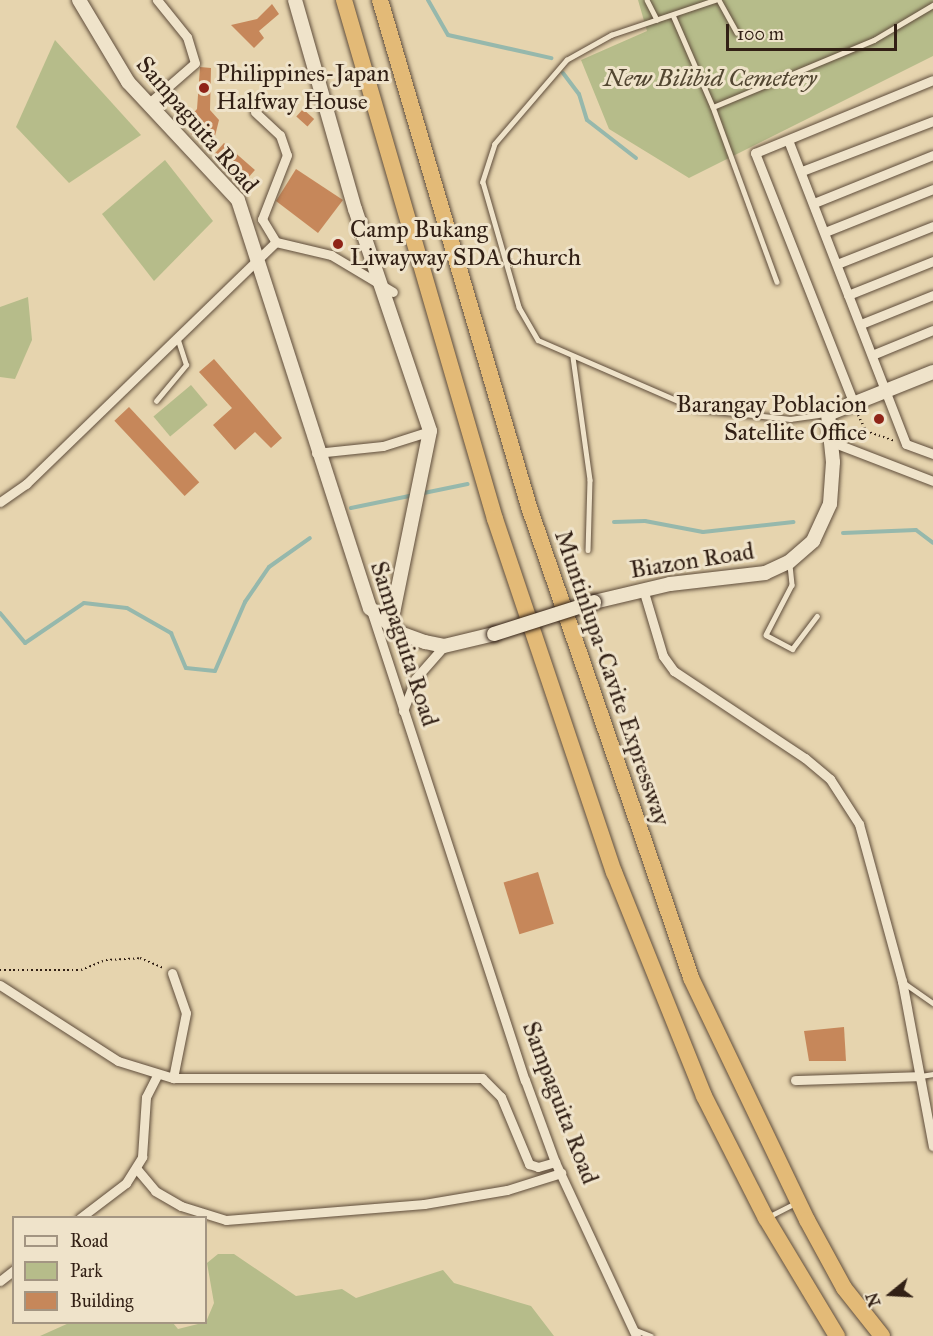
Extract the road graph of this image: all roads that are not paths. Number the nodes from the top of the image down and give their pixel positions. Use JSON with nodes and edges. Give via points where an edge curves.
{"nodes":[{"id":1,"x":79,"y":0,"type":"edge"},
{"id":2,"x":157,"y":0,"type":"edge"},
{"id":3,"x":295,"y":0,"type":"edge"},
{"id":4,"x":344,"y":0,"type":"edge"},
{"id":5,"x":380,"y":0,"type":"edge"},
{"id":6,"x":647,"y":0,"type":"edge"},
{"id":7,"x":718,"y":0,"type":"edge"},
{"id":8,"x":933,"y":6,"type":"edge"},
{"id":9,"x":673,"y":15,"type":"junction"},
{"id":10,"x":657,"y":20,"type":"junction"},
{"id":11,"x":737,"y":32,"type":"dead end"},
{"id":12,"x":933,"y":80,"type":"edge"},
{"id":13,"x":148,"y":104,"type":"junction"},
{"id":14,"x":713,"y":106,"type":"junction"},
{"id":15,"x":255,"y":112,"type":"dead end"},
{"id":16,"x":933,"y":121,"type":"edge"},
{"id":17,"x":788,"y":140,"type":"junction"},
{"id":18,"x":933,"y":155,"type":"edge"},
{"id":19,"x":802,"y":171,"type":"junction"},
{"id":20,"x":933,"y":189,"type":"edge"},
{"id":21,"x":814,"y":203,"type":"junction"},
{"id":22,"x":245,"y":219,"type":"junction"},
{"id":23,"x":262,"y":219,"type":"junction"},
{"id":24,"x":933,"y":226,"type":"edge"},
{"id":25,"x":825,"y":232,"type":"junction"},
{"id":26,"x":276,"y":242,"type":"junction"},
{"id":27,"x":257,"y":259,"type":"junction"},
{"id":28,"x":933,"y":261,"type":"edge"},
{"id":29,"x":837,"y":264,"type":"junction"},
{"id":30,"x":777,"y":282,"type":"dead end"},
{"id":31,"x":379,"y":283,"type":"junction"},
{"id":32,"x":393,"y":292,"type":"dead end"},
{"id":33,"x":848,"y":295,"type":"junction"},
{"id":34,"x":933,"y":295,"type":"edge"},
{"id":35,"x":861,"y":324,"type":"junction"},
{"id":36,"x":933,"y":330,"type":"edge"},
{"id":37,"x":177,"y":337,"type":"junction"},
{"id":38,"x":872,"y":355,"type":"junction"},
{"id":39,"x":573,"y":357,"type":"junction"},
{"id":40,"x":933,"y":372,"type":"edge"},
{"id":41,"x":886,"y":391,"type":"junction"},
{"id":42,"x":156,"y":401,"type":"dead end"},
{"id":43,"x":854,"y":404,"type":"junction"},
{"id":44,"x":828,"y":414,"type":"junction"},
{"id":45,"x":430,"y":431,"type":"junction"},
{"id":46,"x":832,"y":442,"type":"junction"},
{"id":47,"x":316,"y":453,"type":"junction"},
{"id":48,"x":933,"y":454,"type":"edge"},
{"id":49,"x":933,"y":481,"type":"edge"},
{"id":50,"x":0,"y":502,"type":"edge"},
{"id":51,"x":588,"y":550,"type":"dead end"},
{"id":52,"x":789,"y":562,"type":"junction"},
{"id":53,"x":643,"y":589,"type":"junction"},
{"id":54,"x":370,"y":608,"type":"junction"},
{"id":55,"x":817,"y":616,"type":"dead end"},
{"id":56,"x":390,"y":627,"type":"junction"},
{"id":57,"x":444,"y":646,"type":"junction"},
{"id":58,"x":403,"y":714,"type":"junction"},
{"id":59,"x":172,"y":973,"type":"road end"},
{"id":60,"x":902,"y":981,"type":"junction"},
{"id":61,"x":0,"y":985,"type":"edge"},
{"id":62,"x":933,"y":1003,"type":"edge"},
{"id":63,"x":933,"y":1074,"type":"edge"},
{"id":64,"x":157,"y":1075,"type":"junction"},
{"id":65,"x":919,"y":1076,"type":"junction"},
{"id":66,"x":173,"y":1078,"type":"junction"},
{"id":67,"x":795,"y":1080,"type":"dead end"},
{"id":68,"x":933,"y":1146,"type":"edge"},
{"id":69,"x":555,"y":1162,"type":"junction"},
{"id":70,"x":136,"y":1168,"type":"junction"},
{"id":71,"x":561,"y":1173,"type":"junction"},
{"id":72,"x":798,"y":1202,"type":"junction"},
{"id":73,"x":82,"y":1216,"type":"edge"},
{"id":74,"x":766,"y":1218,"type":"junction"},
{"id":75,"x":12,"y":1272,"type":"edge"},
{"id":76,"x":0,"y":1281,"type":"edge"},
{"id":77,"x":635,"y":1333,"type":"edge"},
{"id":78,"x":651,"y":1336,"type":"edge"},
{"id":79,"x":837,"y":1336,"type":"edge"},
{"id":80,"x":882,"y":1336,"type":"edge"}],
"edges":[{"from":1,"to":13,"type":"street","name":"Sampaguita Road","via":[[112,59]]},
{"from":2,"to":13,"type":"street","via":[[187,37],[195,63]]},
{"from":3,"to":31,"type":"street"},
{"from":4,"to":74,"type":"highway","via":[[445,355],[572,750],[670,1022]]},
{"from":5,"to":72,"type":"highway","name":"Muntinlupa-Cavite Expressway","via":[[529,507],[651,866],[691,978]]},
{"from":6,"to":10,"type":"lane"},
{"from":7,"to":9,"type":"lane"},
{"from":7,"to":11,"type":"lane"},
{"from":8,"to":14,"type":"lane","via":[[853,50]]},
{"from":9,"to":10,"type":"lane"},
{"from":9,"to":14,"type":"lane"},
{"from":10,"to":39,"type":"lane","via":[[612,35],[567,60],[501,136],[483,169],[527,325],[538,340]]},
{"from":12,"to":17,"type":"street"},
{"from":13,"to":22,"type":"street","name":"Sampaguita Road","via":[[238,200]]},
{"from":14,"to":30,"type":"lane"},
{"from":15,"to":23,"type":"street","via":[[280,135],[287,155]]},
{"from":16,"to":19,"type":"street"},
{"from":17,"to":19,"type":"street"},
{"from":17,"to":43,"type":"street","via":[[755,157]]},
{"from":18,"to":21,"type":"street"},
{"from":19,"to":21,"type":"street"},
{"from":20,"to":25,"type":"street"},
{"from":21,"to":25,"type":"street"},
{"from":22,"to":23,"type":"street"},
{"from":22,"to":27,"type":"street","name":"Sampaguita Road"},
{"from":23,"to":26,"type":"street"},
{"from":24,"to":29,"type":"street"},
{"from":25,"to":29,"type":"street"},
{"from":26,"to":27,"type":"street"},
{"from":26,"to":31,"type":"street","via":[[332,255]]},
{"from":27,"to":37,"type":"street"},
{"from":27,"to":47,"type":"street","name":"Sampaguita Road"},
{"from":28,"to":33,"type":"street"},
{"from":29,"to":33,"type":"street"},
{"from":31,"to":32,"type":"street"},
{"from":31,"to":45,"type":"street"},
{"from":33,"to":35,"type":"street"},
{"from":34,"to":35,"type":"street"},
{"from":35,"to":38,"type":"street"},
{"from":36,"to":38,"type":"street"},
{"from":37,"to":42,"type":"lane","via":[[186,365]]},
{"from":37,"to":50,"type":"street","via":[[26,484]]},
{"from":38,"to":41,"type":"street"},
{"from":39,"to":44,"type":"lane","via":[[697,409],[790,418]]},
{"from":39,"to":51,"type":"lane","via":[[589,469]]},
{"from":40,"to":41,"type":"street"},
{"from":41,"to":43,"type":"street"},
{"from":41,"to":48,"type":"street","via":[[906,444]]},
{"from":43,"to":44,"type":"street"},
{"from":44,"to":46,"type":"street","name":"Biazon Road"},
{"from":45,"to":47,"type":"street","via":[[383,446]]},
{"from":45,"to":56,"type":"street"},
{"from":46,"to":49,"type":"street"},
{"from":46,"to":52,"type":"street","name":"Biazon Road","via":[[830,504],[813,541]]},
{"from":47,"to":54,"type":"street","name":"Sampaguita Road"},
{"from":52,"to":53,"type":"street","name":"Biazon Road","via":[[765,573]]},
{"from":52,"to":55,"type":"lane","via":[[792,585],[766,635],[792,649]]},
{"from":53,"to":57,"type":"street","name":"Biazon Road","bridge":true},
{"from":53,"to":60,"type":"street","via":[[663,656],[674,671],[805,758],[846,801],[865,843]]},
{"from":54,"to":56,"type":"street"},
{"from":54,"to":58,"type":"street","name":"Sampaguita Road"},
{"from":56,"to":57,"type":"street"},
{"from":57,"to":58,"type":"street","via":[[415,679]]},
{"from":58,"to":69,"type":"street","name":"Sampaguita Road"},
{"from":59,"to":66,"type":"street","via":[[186,1013]]},
{"from":60,"to":62,"type":"lane"},
{"from":60,"to":65,"type":"street"},
{"from":61,"to":64,"type":"street","via":[[99,1050]]},
{"from":63,"to":65,"type":"lane"},
{"from":64,"to":66,"type":"street"},
{"from":64,"to":70,"type":"street","via":[[146,1097],[142,1157]]},
{"from":65,"to":67,"type":"street"},
{"from":65,"to":68,"type":"street"},
{"from":66,"to":69,"type":"street","via":[[482,1078],[501,1097],[529,1164],[538,1167]]},
{"from":69,"to":71,"type":"street","name":"Sampaguita Road"},
{"from":70,"to":71,"type":"street","via":[[150,1178],[155,1191],[181,1206],[226,1220],[424,1204],[507,1190]]},
{"from":70,"to":73,"type":"street"},
{"from":71,"to":77,"type":"street","name":"Sampaguita Road"},
{"from":72,"to":74,"type":"lane"},
{"from":72,"to":80,"type":"highway","name":"Muntinlupa-Cavite Expressway","via":[[844,1288]]},
{"from":74,"to":79,"type":"highway"},
{"from":75,"to":76,"type":"street"},
{"from":77,"to":78,"type":"lane"}]}
